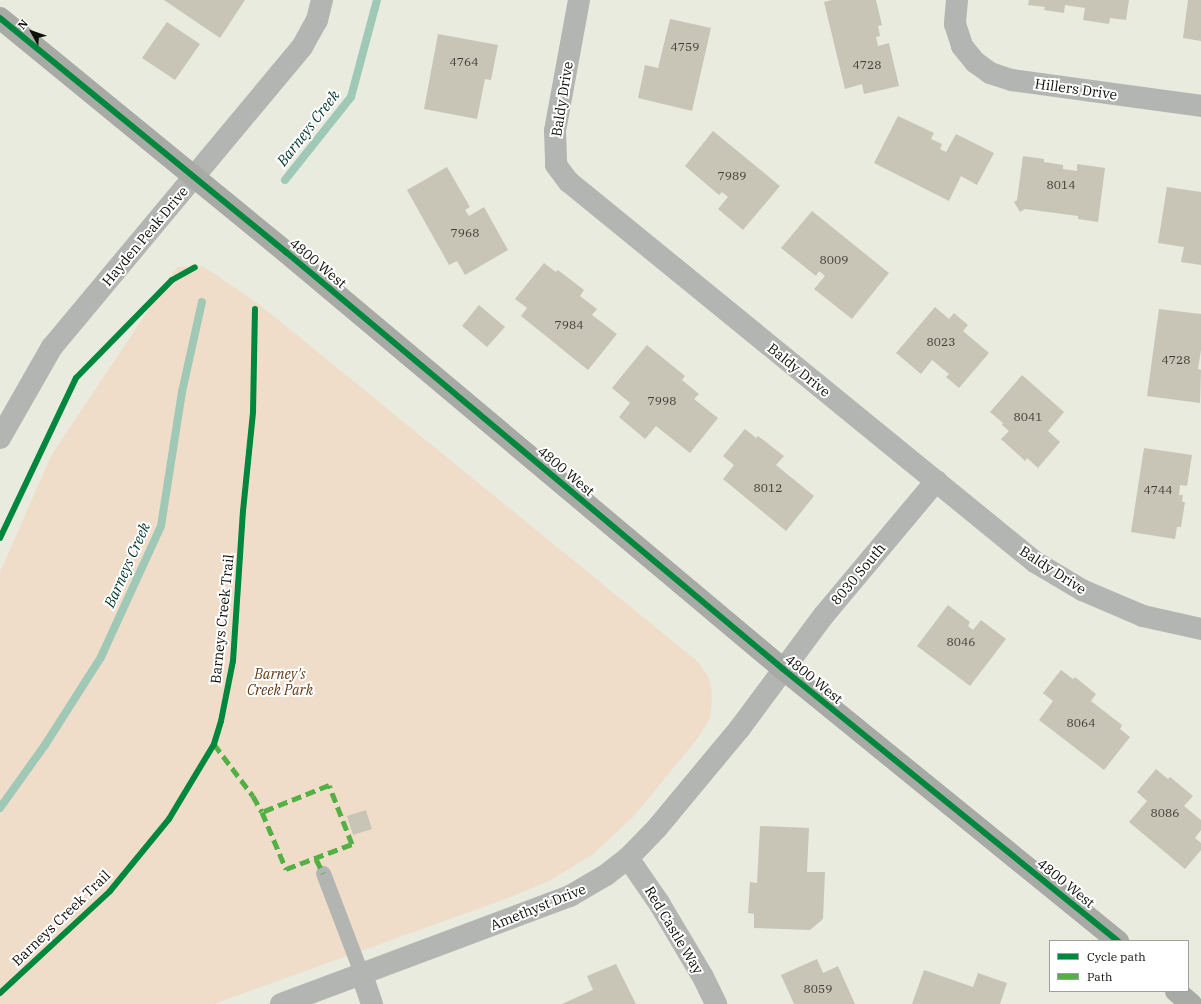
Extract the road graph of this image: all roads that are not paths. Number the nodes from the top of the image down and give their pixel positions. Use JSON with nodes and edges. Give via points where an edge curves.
{"nodes":[{"id":1,"x":322,"y":0,"type":"edge"},
{"id":2,"x":579,"y":0,"type":"edge"},
{"id":3,"x":957,"y":0,"type":"edge"},
{"id":4,"x":0,"y":18,"type":"edge"},
{"id":5,"x":1201,"y":106,"type":"edge"},
{"id":6,"x":196,"y":176,"type":"junction"},
{"id":7,"x":0,"y":438,"type":"edge"},
{"id":8,"x":936,"y":481,"type":"junction"},
{"id":9,"x":1201,"y":629,"type":"edge"},
{"id":10,"x":783,"y":669,"type":"junction"},
{"id":11,"x":628,"y":858,"type":"junction"},
{"id":12,"x":323,"y":873,"type":"dead end"},
{"id":13,"x":1117,"y":940,"type":"edge"},
{"id":14,"x":362,"y":975,"type":"junction"},
{"id":15,"x":1177,"y":992,"type":"edge"},
{"id":16,"x":281,"y":1004,"type":"edge"},
{"id":17,"x":372,"y":1004,"type":"edge"},
{"id":18,"x":716,"y":1004,"type":"edge"},
{"id":19,"x":1190,"y":1004,"type":"edge"}],
"edges":[{"from":1,"to":6,"type":"street","name":"Hayden Peak Drive","via":[[317,20],[302,47]]},
{"from":2,"to":8,"type":"street","name":"Baldy Drive","via":[[555,131],[556,165],[569,182],[589,199]]},
{"from":3,"to":5,"type":"street","name":"Hillers Drive","via":[[955,24],[962,46],[990,73],[1012,80]]},
{"from":4,"to":6,"type":"street","name":"4800 West"},
{"from":6,"to":7,"type":"street","name":"Hayden Peak Drive","via":[[52,346]]},
{"from":6,"to":10,"type":"street","name":"4800 West"},
{"from":8,"to":9,"type":"street","name":"Baldy Drive","via":[[1035,562],[1082,590],[1143,616]]},
{"from":8,"to":10,"type":"street","name":"8030 South","via":[[824,615]]},
{"from":10,"to":11,"type":"street","name":"Amethyst Drive","via":[[740,728]]},
{"from":10,"to":13,"type":"street","name":"4800 West"},
{"from":11,"to":14,"type":"street","name":"Amethyst Drive","via":[[606,875],[570,896]]},
{"from":11,"to":18,"type":"street","name":"Red Castle Way","via":[[659,903]]},
{"from":12,"to":14,"type":"lane"},
{"from":14,"to":16,"type":"street","name":"Amethyst Drive"},
{"from":14,"to":17,"type":"street"},
{"from":15,"to":19,"type":"street"}]}
